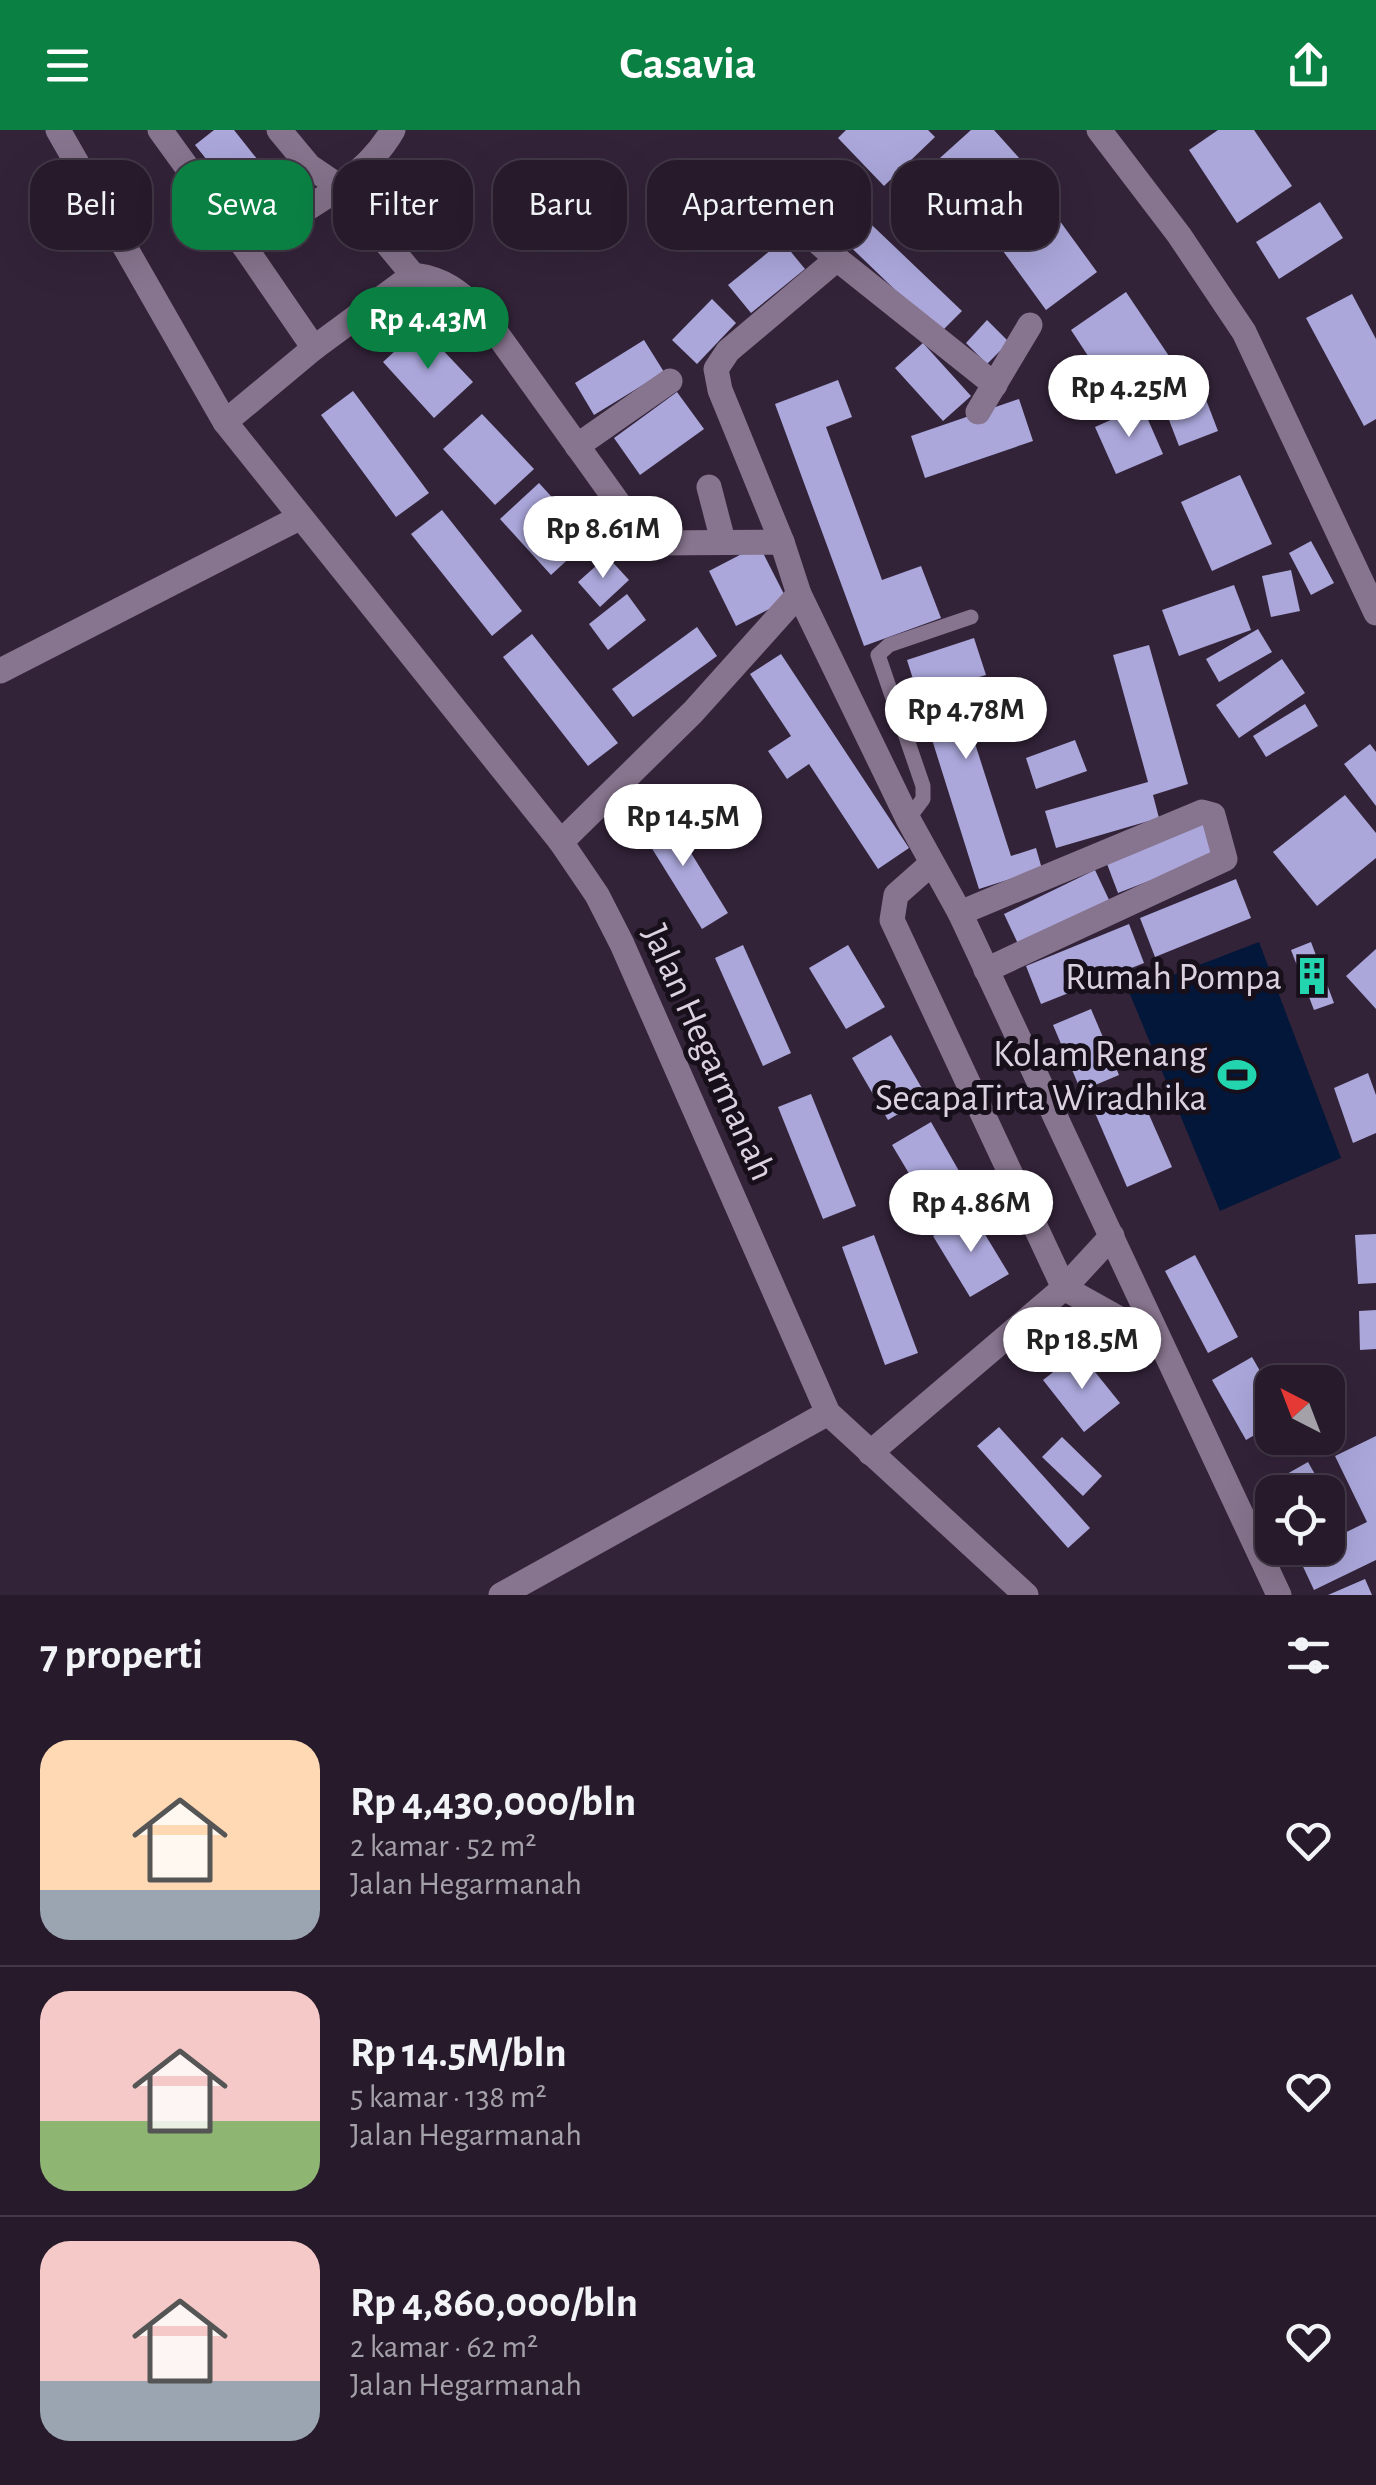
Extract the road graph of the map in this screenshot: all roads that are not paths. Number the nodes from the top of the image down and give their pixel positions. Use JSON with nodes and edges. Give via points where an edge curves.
{"nodes":[{"id":1,"x":160,"y":130,"type":"edge"},
{"id":2,"x":280,"y":130,"type":"edge"},
{"id":3,"x":394,"y":130,"type":"edge"},
{"id":4,"x":1099,"y":130,"type":"edge"},
{"id":5,"x":60,"y":131,"type":"edge"},
{"id":6,"x":182,"y":160,"type":"edge"},
{"id":7,"x":369,"y":160,"type":"edge"},
{"id":8,"x":333,"y":182,"type":"edge"},
{"id":9,"x":247,"y":250,"type":"edge"},
{"id":10,"x":392,"y":250,"type":"edge"},
{"id":11,"x":828,"y":250,"type":"edge"},
{"id":12,"x":838,"y":259,"type":"junction"},
{"id":13,"x":413,"y":275,"type":"junction"},
{"id":14,"x":1030,"y":325,"type":"dead end"},
{"id":15,"x":314,"y":348,"type":"junction"},
{"id":16,"x":670,"y":380,"type":"dead end"},
{"id":17,"x":995,"y":386,"type":"junction"},
{"id":18,"x":978,"y":412,"type":"dead end"},
{"id":19,"x":225,"y":422,"type":"junction"},
{"id":20,"x":577,"y":446,"type":"junction"},
{"id":21,"x":708,"y":487,"type":"dead end"},
{"id":22,"x":299,"y":518,"type":"junction"},
{"id":23,"x":723,"y":540,"type":"junction"},
{"id":24,"x":782,"y":542,"type":"junction"},
{"id":25,"x":798,"y":594,"type":"junction"},
{"id":26,"x":1376,"y":613,"type":"edge"},
{"id":27,"x":970,"y":617,"type":"dead end"},
{"id":28,"x":0,"y":671,"type":"edge"},
{"id":29,"x":908,"y":820,"type":"junction"},
{"id":30,"x":561,"y":842,"type":"junction"},
{"id":31,"x":931,"y":864,"type":"junction"},
{"id":32,"x":960,"y":913,"type":"junction"},
{"id":33,"x":986,"y":970,"type":"junction"},
{"id":34,"x":1112,"y":1236,"type":"junction"},
{"id":35,"x":1064,"y":1288,"type":"junction"},
{"id":36,"x":1159,"y":1341,"type":"junction"},
{"id":37,"x":828,"y":1413,"type":"junction"},
{"id":38,"x":870,"y":1453,"type":"junction"},
{"id":39,"x":1011,"y":1591,"type":"edge"},
{"id":40,"x":501,"y":1595,"type":"edge"},
{"id":41,"x":1280,"y":1595,"type":"edge"}],
"edges":[{"from":1,"to":6,"type":"street"},
{"from":2,"to":8,"type":"street","via":[[309,166]]},
{"from":3,"to":7,"type":"street"},
{"from":4,"to":26,"type":"street","via":[[1244,332]]},
{"from":5,"to":19,"type":"street","name":"Jalan Hegarmanah"},
{"from":9,"to":15,"type":"street"},
{"from":10,"to":13,"type":"street"},
{"from":11,"to":12,"type":"street"},
{"from":12,"to":17,"type":"street"},
{"from":12,"to":24,"type":"street","via":[[728,351],[716,369]]},
{"from":13,"to":15,"type":"street"},
{"from":13,"to":20,"type":"street","via":[[451,285],[482,313]]},
{"from":14,"to":17,"type":"street"},
{"from":15,"to":19,"type":"street"},
{"from":16,"to":20,"type":"street"},
{"from":17,"to":18,"type":"street"},
{"from":19,"to":22,"type":"street","name":"Jalan Hegarmanah"},
{"from":20,"to":23,"type":"street","via":[[652,544]]},
{"from":21,"to":23,"type":"street"},
{"from":22,"to":28,"type":"street"},
{"from":22,"to":30,"type":"street","name":"Jalan Hegarmanah"},
{"from":23,"to":24,"type":"street"},
{"from":24,"to":25,"type":"street"},
{"from":25,"to":29,"type":"street"},
{"from":25,"to":30,"type":"street","via":[[693,712]]},
{"from":27,"to":29,"type":"lane","via":[[888,645],[878,655],[923,786],[923,799]]},
{"from":29,"to":31,"type":"street"},
{"from":30,"to":37,"type":"street","name":"Jalan Hegarmanah","via":[[622,944]]},
{"from":31,"to":32,"type":"street"},
{"from":31,"to":35,"type":"street","via":[[896,896],[892,920]]},
{"from":32,"to":33,"type":"street"},
{"from":32,"to":33,"type":"street","via":[[1202,812],[1213,815],[1225,858]]},
{"from":33,"to":34,"type":"street"},
{"from":34,"to":35,"type":"street"},
{"from":34,"to":36,"type":"street"},
{"from":35,"to":36,"type":"street"},
{"from":35,"to":38,"type":"street"},
{"from":36,"to":41,"type":"street"},
{"from":37,"to":38,"type":"street","name":"Jalan Hegarmanah"},
{"from":37,"to":40,"type":"street"},
{"from":38,"to":39,"type":"street","name":"Jalan Hegarmanah"}]}
